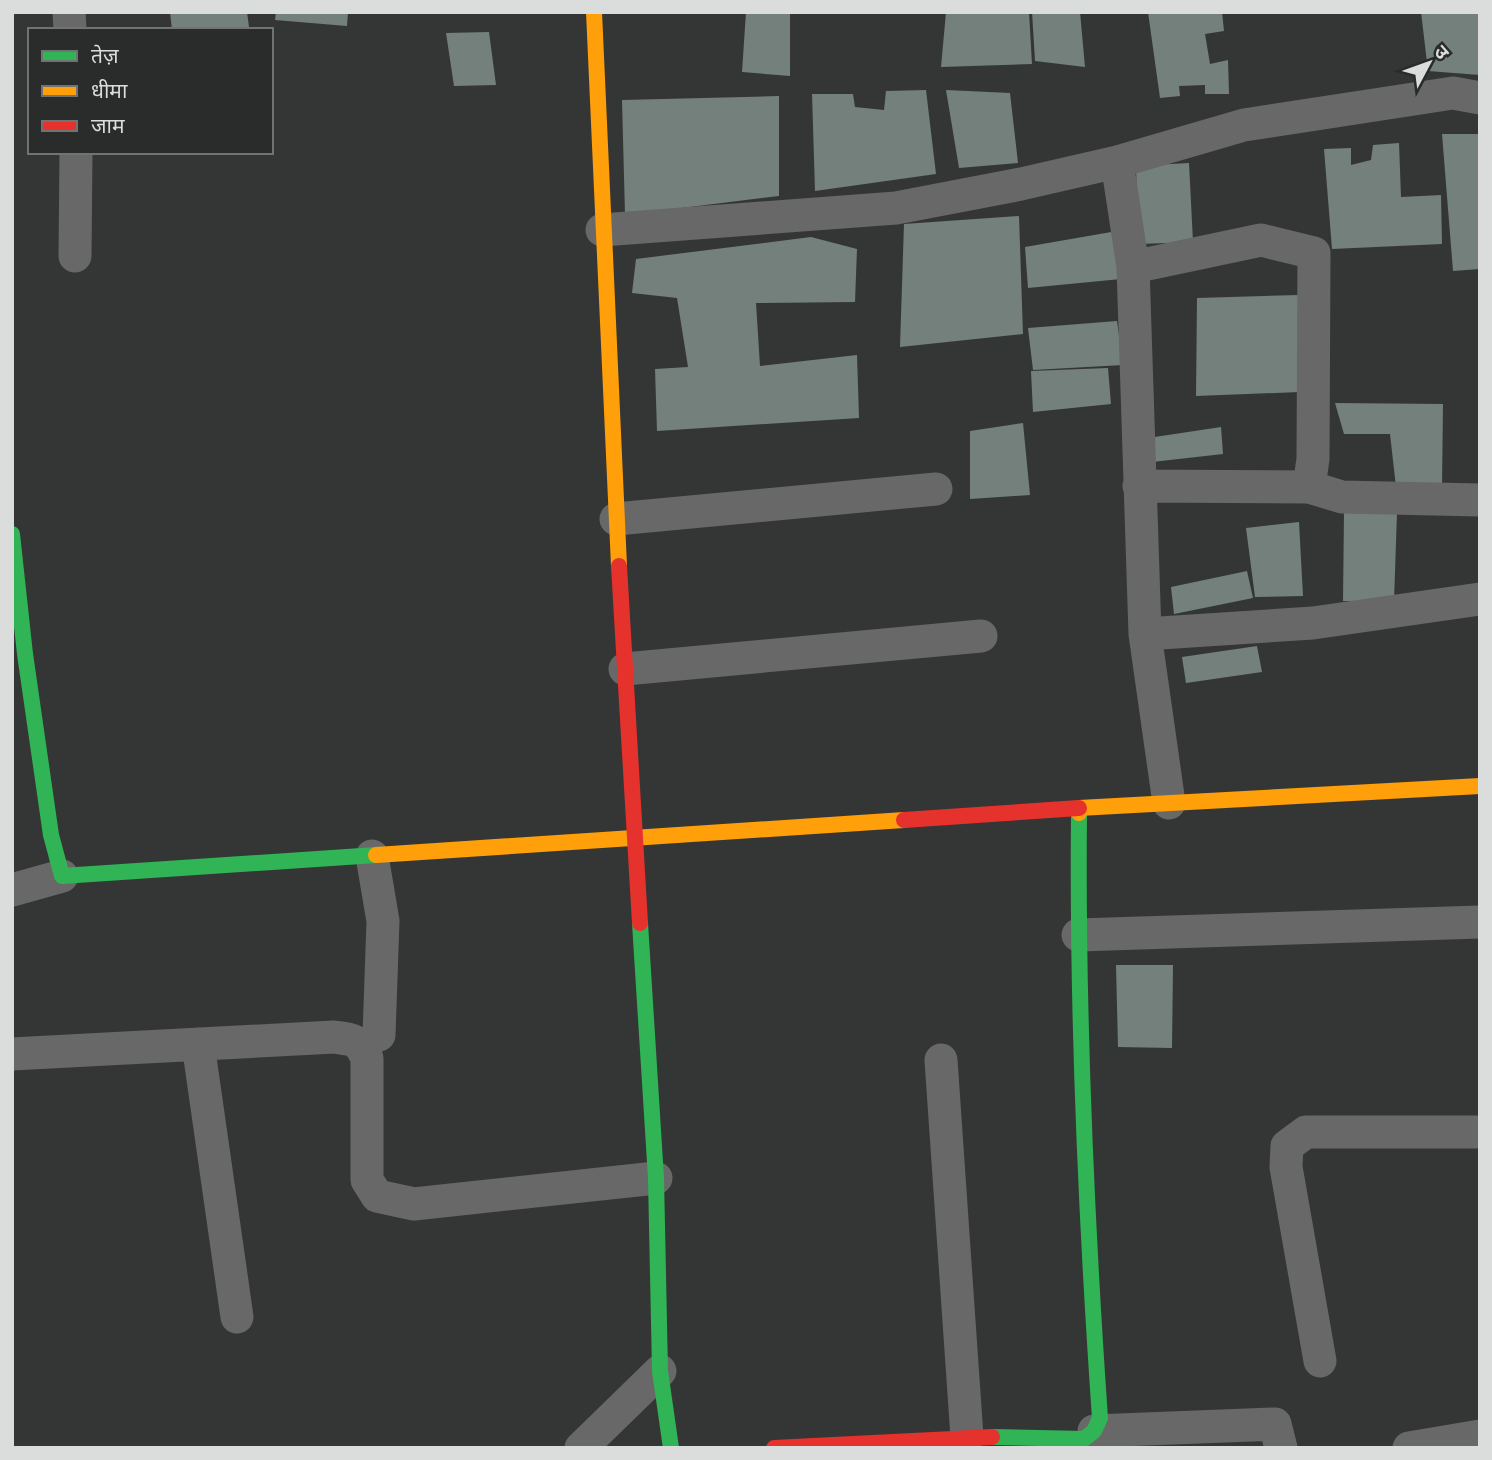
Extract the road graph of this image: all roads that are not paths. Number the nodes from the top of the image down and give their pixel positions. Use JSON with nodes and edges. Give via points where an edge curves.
{"nodes":[{"id":1,"x":594,"y":12,"type":"edge"},
{"id":2,"x":1480,"y":98,"type":"edge"},
{"id":3,"x":76,"y":154,"type":"edge"},
{"id":4,"x":1117,"y":162,"type":"junction"},
{"id":5,"x":602,"y":230,"type":"junction"},
{"id":6,"x":75,"y":256,"type":"dead end"},
{"id":7,"x":1133,"y":268,"type":"junction"},
{"id":8,"x":1139,"y":486,"type":"junction"},
{"id":9,"x":1309,"y":487,"type":"junction"},
{"id":10,"x":936,"y":489,"type":"dead end"},
{"id":11,"x":1480,"y":500,"type":"edge"},
{"id":12,"x":616,"y":519,"type":"junction"},
{"id":13,"x":12,"y":534,"type":"edge"},
{"id":14,"x":1480,"y":600,"type":"edge"},
{"id":15,"x":1145,"y":634,"type":"junction"},
{"id":16,"x":981,"y":636,"type":"dead end"},
{"id":17,"x":625,"y":669,"type":"junction"},
{"id":18,"x":1480,"y":786,"type":"edge"},
{"id":19,"x":1169,"y":803,"type":"junction"},
{"id":20,"x":1079,"y":807,"type":"junction"},
{"id":21,"x":635,"y":838,"type":"junction"},
{"id":22,"x":372,"y":856,"type":"junction"},
{"id":23,"x":62,"y":876,"type":"junction"},
{"id":24,"x":12,"y":890,"type":"edge"},
{"id":25,"x":1480,"y":922,"type":"edge"},
{"id":26,"x":1078,"y":935,"type":"junction"},
{"id":27,"x":379,"y":1035,"type":"dead end"},
{"id":28,"x":198,"y":1044,"type":"junction"},
{"id":29,"x":12,"y":1054,"type":"edge"},
{"id":30,"x":941,"y":1060,"type":"dead end"},
{"id":31,"x":1480,"y":1132,"type":"edge"},
{"id":32,"x":656,"y":1178,"type":"junction"},
{"id":33,"x":237,"y":1317,"type":"dead end"},
{"id":34,"x":1320,"y":1361,"type":"dead end"},
{"id":35,"x":660,"y":1371,"type":"junction"},
{"id":36,"x":1094,"y":1431,"type":"junction"},
{"id":37,"x":1480,"y":1436,"type":"edge"},
{"id":38,"x":967,"y":1437,"type":"junction"},
{"id":39,"x":582,"y":1448,"type":"edge"},
{"id":40,"x":671,"y":1448,"type":"edge"},
{"id":41,"x":774,"y":1448,"type":"edge"},
{"id":42,"x":1281,"y":1448,"type":"edge"},
{"id":43,"x":1409,"y":1448,"type":"edge"}],
"edges":[{"from":1,"to":5,"type":"street"},
{"from":2,"to":4,"type":"street","via":[[1453,93],[1244,125]]},
{"from":3,"to":6,"type":"street"},
{"from":4,"to":5,"type":"street","via":[[896,208]]},
{"from":4,"to":7,"type":"street"},
{"from":5,"to":12,"type":"street"},
{"from":7,"to":8,"type":"street"},
{"from":7,"to":9,"type":"street","via":[[1261,240],[1314,253]]},
{"from":8,"to":9,"type":"street"},
{"from":8,"to":15,"type":"street"},
{"from":9,"to":11,"type":"street","via":[[1342,496]]},
{"from":10,"to":12,"type":"street"},
{"from":12,"to":17,"type":"street"},
{"from":13,"to":23,"type":"street","via":[[25,654]]},
{"from":14,"to":15,"type":"street","via":[[1313,623]]},
{"from":15,"to":19,"type":"street"},
{"from":16,"to":17,"type":"street"},
{"from":17,"to":21,"type":"street"},
{"from":18,"to":19,"type":"street"},
{"from":19,"to":20,"type":"street"},
{"from":20,"to":21,"type":"street"},
{"from":20,"to":26,"type":"street"},
{"from":21,"to":22,"type":"street"},
{"from":21,"to":32,"type":"street"},
{"from":22,"to":23,"type":"street"},
{"from":22,"to":27,"type":"street","via":[[383,921]]},
{"from":23,"to":24,"type":"street"},
{"from":25,"to":26,"type":"street"},
{"from":26,"to":36,"type":"street","via":[[1100,1418]]},
{"from":28,"to":29,"type":"street"},
{"from":28,"to":32,"type":"street","via":[[334,1037],[360,1044],[366,1058],[367,1180],[377,1196],[415,1204]]},
{"from":28,"to":33,"type":"street"},
{"from":30,"to":38,"type":"street"},
{"from":31,"to":34,"type":"street","via":[[1306,1132],[1287,1146],[1286,1167]]},
{"from":32,"to":35,"type":"street"},
{"from":35,"to":39,"type":"street"},
{"from":35,"to":40,"type":"street"},
{"from":36,"to":38,"type":"street","via":[[1084,1438]]},
{"from":36,"to":42,"type":"street","via":[[1275,1424]]},
{"from":37,"to":43,"type":"street"},
{"from":38,"to":41,"type":"street"}]}
